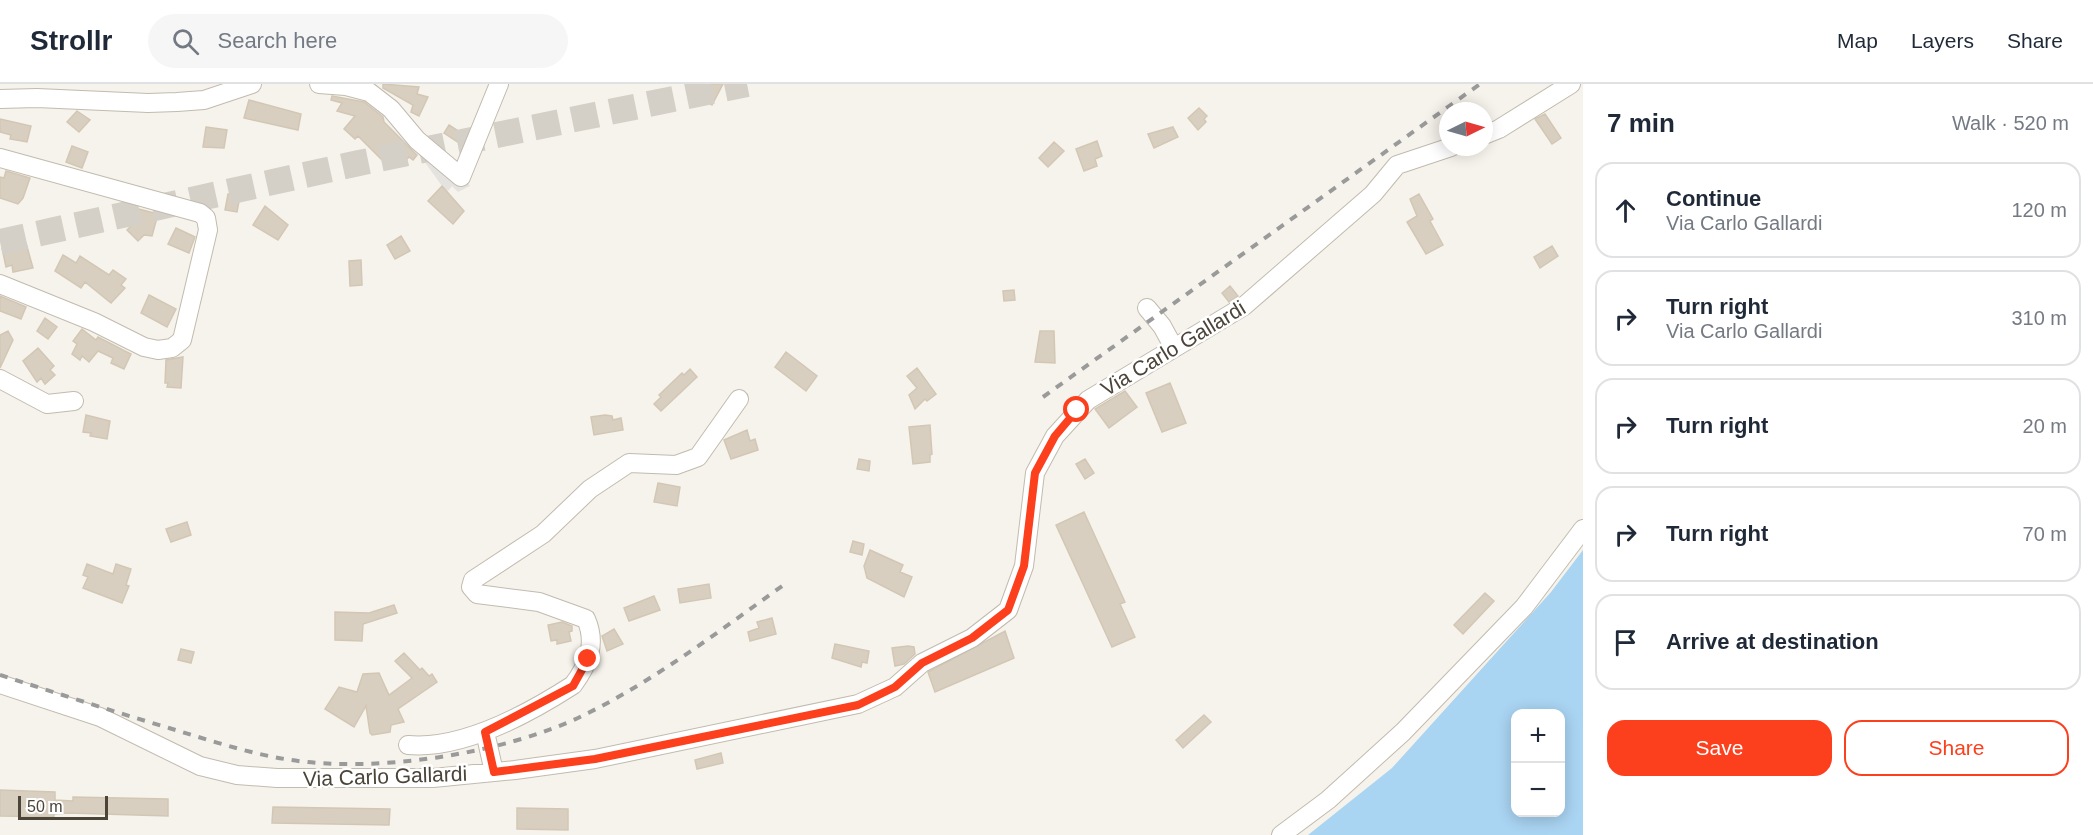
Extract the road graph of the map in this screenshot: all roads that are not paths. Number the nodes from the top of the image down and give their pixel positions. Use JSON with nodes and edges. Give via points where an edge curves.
{"nodes":[{"id":1,"x":252,"y":84,"type":"edge"},
{"id":2,"x":319,"y":84,"type":"edge"},
{"id":3,"x":499,"y":84,"type":"edge"},
{"id":4,"x":1571,"y":84,"type":"edge"},
{"id":5,"x":0,"y":99,"type":"edge"},
{"id":6,"x":1493,"y":131,"type":"edge"},
{"id":7,"x":1439,"y":151,"type":"edge"},
{"id":8,"x":0,"y":158,"type":"edge"},
{"id":9,"x":0,"y":284,"type":"edge"},
{"id":10,"x":1147,"y":308,"type":"dead end"},
{"id":11,"x":1174,"y":348,"type":"junction"},
{"id":12,"x":0,"y":379,"type":"edge"},
{"id":13,"x":739,"y":399,"type":"dead end"},
{"id":14,"x":74,"y":401,"type":"dead end"},
{"id":15,"x":1583,"y":530,"type":"edge"},
{"id":16,"x":0,"y":684,"type":"edge"},
{"id":17,"x":485,"y":732,"type":"junction"},
{"id":18,"x":408,"y":746,"type":"dead end"},
{"id":19,"x":494,"y":772,"type":"junction"},
{"id":20,"x":1281,"y":835,"type":"edge"}],
"edges":[{"from":1,"to":5,"type":"street","via":[[204,100],[148,104]]},
{"from":2,"to":3,"type":"street","via":[[369,92],[461,177]]},
{"from":4,"to":6,"type":"street"},
{"from":7,"to":11,"type":"street","name":"Via Carlo Gallardi","via":[[1397,165],[1373,194],[1244,306]]},
{"from":8,"to":9,"type":"street","via":[[200,213],[206,218],[208,230],[182,340],[172,348],[144,347]]},
{"from":10,"to":11,"type":"street"},
{"from":11,"to":19,"type":"street","name":"Via Carlo Gallardi","via":[[1088,400],[1055,436],[1035,473],[1024,566],[1008,610],[972,638],[922,663],[895,687],[858,705],[595,759]]},
{"from":12,"to":14,"type":"street","via":[[46,404]]},
{"from":13,"to":17,"type":"street","via":[[698,457],[676,465],[629,463],[590,489],[543,534],[473,579],[471,587],[477,594],[539,603],[583,617],[592,639],[588,659],[573,686]]},
{"from":15,"to":20,"type":"street","via":[[1524,607],[1402,732],[1328,800]]},
{"from":16,"to":19,"type":"street","name":"Via Carlo Gallardi","via":[[100,717],[200,766],[237,775],[375,778]]},
{"from":17,"to":18,"type":"street","via":[[439,744]]},
{"from":17,"to":19,"type":"street"}]}
